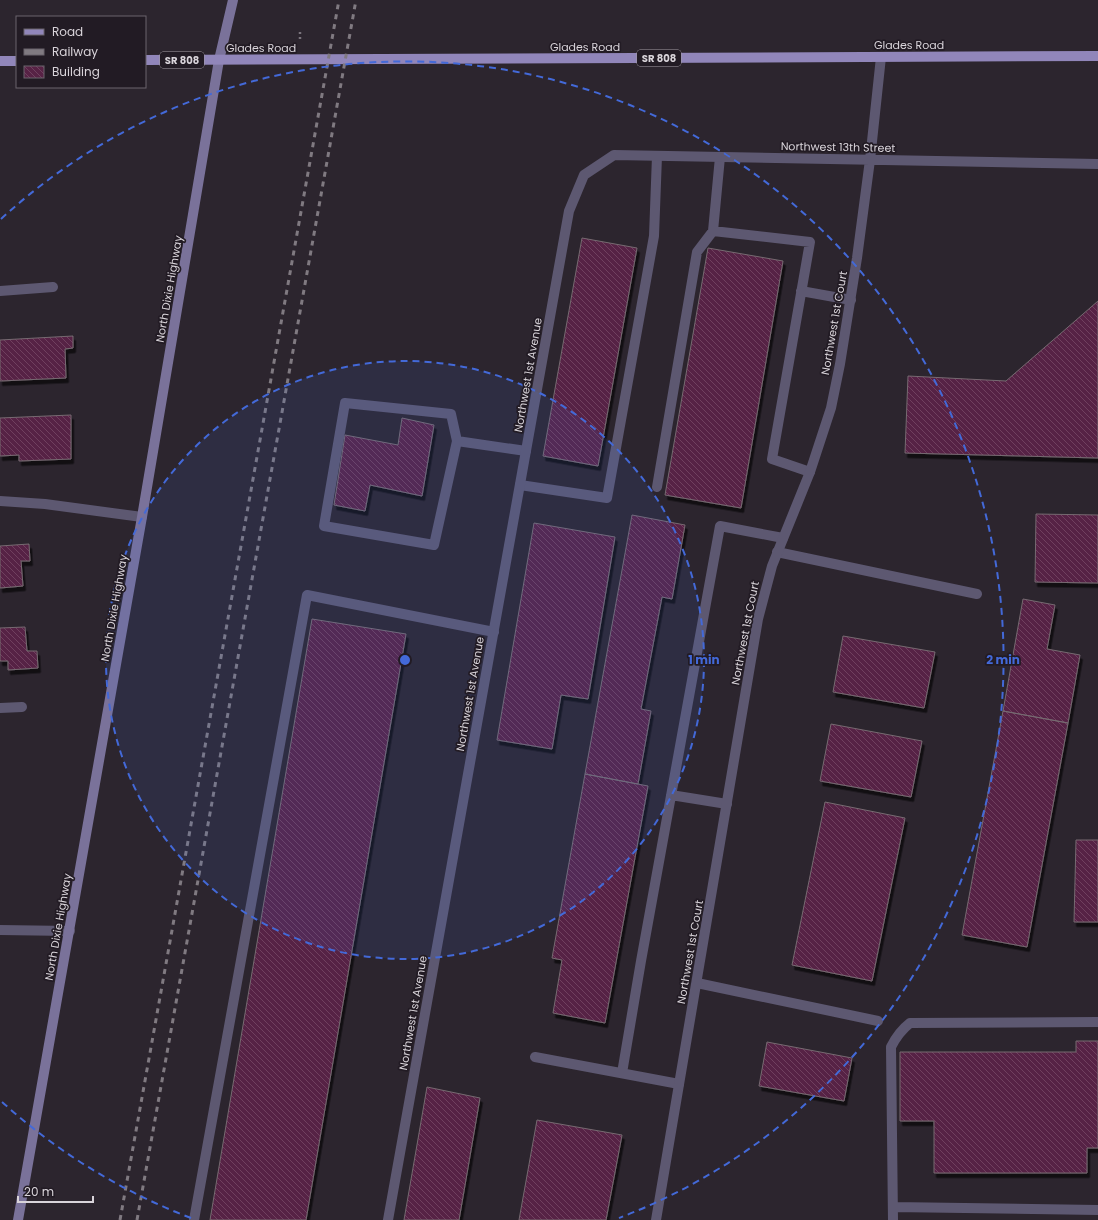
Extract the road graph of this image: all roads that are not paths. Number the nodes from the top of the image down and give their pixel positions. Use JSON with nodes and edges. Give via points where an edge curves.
{"nodes":[{"id":1,"x":233,"y":0,"type":"edge"},
{"id":2,"x":1098,"y":56,"type":"edge"},
{"id":3,"x":881,"y":57,"type":"junction"},
{"id":4,"x":146,"y":60,"type":"edge"},
{"id":5,"x":219,"y":60,"type":"junction"},
{"id":6,"x":0,"y":61,"type":"edge"},
{"id":7,"x":16,"y":61,"type":"edge"},
{"id":8,"x":657,"y":156,"type":"junction"},
{"id":9,"x":720,"y":157,"type":"junction"},
{"id":10,"x":870,"y":160,"type":"junction"},
{"id":11,"x":1098,"y":164,"type":"edge"},
{"id":12,"x":584,"y":174,"type":"joint"},
{"id":13,"x":713,"y":231,"type":"junction"},
{"id":14,"x":53,"y":287,"type":"dead end"},
{"id":15,"x":0,"y":291,"type":"edge"},
{"id":16,"x":801,"y":291,"type":"junction"},
{"id":17,"x":851,"y":300,"type":"junction"},
{"id":18,"x":457,"y":441,"type":"junction"},
{"id":19,"x":526,"y":451,"type":"junction"},
{"id":20,"x":810,"y":472,"type":"junction"},
{"id":21,"x":520,"y":485,"type":"junction"},
{"id":22,"x":657,"y":487,"type":"dead end"},
{"id":23,"x":0,"y":501,"type":"edge"},
{"id":24,"x":142,"y":517,"type":"junction"},
{"id":25,"x":783,"y":538,"type":"junction"},
{"id":26,"x":777,"y":552,"type":"junction"},
{"id":27,"x":977,"y":594,"type":"dead end"},
{"id":28,"x":494,"y":632,"type":"junction"},
{"id":29,"x":22,"y":707,"type":"dead end"},
{"id":30,"x":0,"y":708,"type":"edge"},
{"id":31,"x":671,"y":795,"type":"junction"},
{"id":32,"x":727,"y":804,"type":"junction"},
{"id":33,"x":0,"y":930,"type":"edge"},
{"id":34,"x":70,"y":931,"type":"junction"},
{"id":35,"x":697,"y":983,"type":"junction"},
{"id":36,"x":878,"y":1022,"type":"dead end"},
{"id":37,"x":1098,"y":1022,"type":"edge"},
{"id":38,"x":535,"y":1057,"type":"dead end"},
{"id":39,"x":622,"y":1073,"type":"junction"},
{"id":40,"x":679,"y":1084,"type":"junction"},
{"id":41,"x":893,"y":1207,"type":"junction"},
{"id":42,"x":1098,"y":1210,"type":"edge"},
{"id":43,"x":18,"y":1220,"type":"edge"},
{"id":44,"x":194,"y":1220,"type":"edge"},
{"id":45,"x":388,"y":1220,"type":"edge"},
{"id":46,"x":656,"y":1220,"type":"edge"},
{"id":47,"x":893,"y":1220,"type":"edge"}],
"edges":[{"from":1,"to":5,"type":"main road","name":"North Dixie Highway"},
{"from":2,"to":3,"type":"main road","name":"Glades Road","number":"SR 808"},
{"from":3,"to":5,"type":"main road","name":"Glades Road","number":"SR 808"},
{"from":3,"to":10,"type":"street","name":"Northwest 1st Court"},
{"from":4,"to":5,"type":"main road","name":"Glades Road","number":"SR 808"},
{"from":5,"to":24,"type":"main road","name":"North Dixie Highway"},
{"from":6,"to":7,"type":"main road"},
{"from":8,"to":9,"type":"street","name":"Northwest 13th Street"},
{"from":8,"to":12,"type":"street","name":"Northwest 13th Street","via":[[614,155]]},
{"from":8,"to":21,"type":"street","via":[[654,236],[607,498]]},
{"from":9,"to":10,"type":"street","name":"Northwest 13th Street"},
{"from":9,"to":13,"type":"street"},
{"from":10,"to":11,"type":"street","name":"Northwest 13th Street"},
{"from":10,"to":17,"type":"street","name":"Northwest 1st Court"},
{"from":12,"to":19,"type":"street","name":"Northwest 1st Avenue","via":[[569,211]]},
{"from":13,"to":16,"type":"street","via":[[810,242]]},
{"from":13,"to":22,"type":"street","via":[[697,252]]},
{"from":14,"to":15,"type":"street"},
{"from":16,"to":17,"type":"street"},
{"from":16,"to":20,"type":"street","via":[[772,459]]},
{"from":17,"to":20,"type":"street","name":"Northwest 1st Court","via":[[831,408]]},
{"from":18,"to":18,"type":"street","via":[[451,414],[345,403],[324,526],[434,545]]},
{"from":18,"to":19,"type":"street"},
{"from":19,"to":21,"type":"street","name":"Northwest 1st Avenue"},
{"from":20,"to":25,"type":"street","name":"Northwest 1st Court"},
{"from":21,"to":28,"type":"street","name":"Northwest 1st Avenue"},
{"from":23,"to":24,"type":"street","via":[[45,504]]},
{"from":24,"to":34,"type":"main road","name":"North Dixie Highway"},
{"from":25,"to":26,"type":"street","name":"Northwest 1st Court"},
{"from":25,"to":31,"type":"street","via":[[720,526]]},
{"from":26,"to":27,"type":"street"},
{"from":26,"to":32,"type":"street","name":"Northwest 1st Court","via":[[758,619]]},
{"from":28,"to":44,"type":"street","via":[[307,595]]},
{"from":28,"to":45,"type":"street","name":"Northwest 1st Avenue"},
{"from":29,"to":30,"type":"street"},
{"from":31,"to":32,"type":"street"},
{"from":31,"to":39,"type":"street"},
{"from":32,"to":35,"type":"street","name":"Northwest 1st Court"},
{"from":33,"to":34,"type":"street"},
{"from":34,"to":43,"type":"main road","name":"North Dixie Highway"},
{"from":35,"to":36,"type":"street"},
{"from":35,"to":40,"type":"street","name":"Northwest 1st Court"},
{"from":37,"to":41,"type":"street","via":[[910,1023],[902,1028],[891,1047]]},
{"from":38,"to":39,"type":"street"},
{"from":39,"to":40,"type":"street"},
{"from":40,"to":46,"type":"street","name":"Northwest 1st Court"},
{"from":41,"to":42,"type":"street"},
{"from":41,"to":47,"type":"street"}]}
